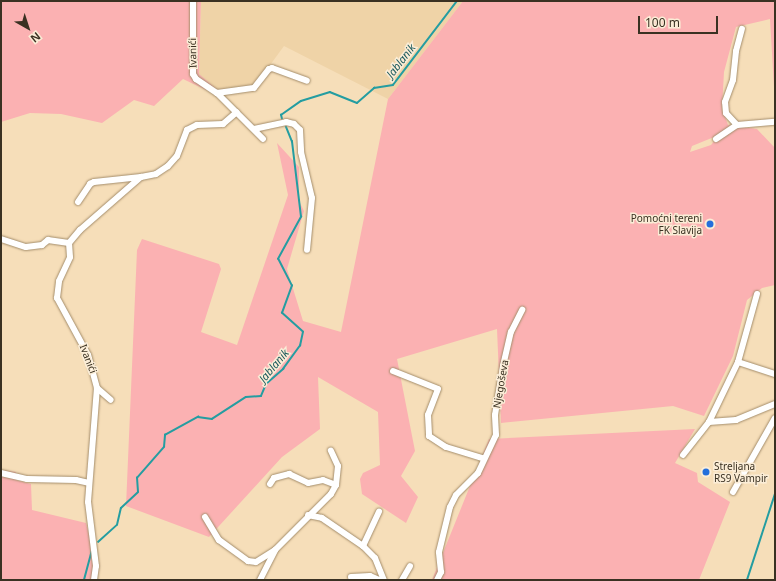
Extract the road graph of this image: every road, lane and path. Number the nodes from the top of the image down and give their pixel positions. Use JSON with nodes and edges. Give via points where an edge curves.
{"nodes":[{"id":1,"x":193,"y":1,"type":"edge"},
{"id":2,"x":742,"y":29,"type":"dead end"},
{"id":3,"x":307,"y":81,"type":"dead end"},
{"id":4,"x":217,"y":93,"type":"junction"},
{"id":5,"x":237,"y":112,"type":"junction"},
{"id":6,"x":775,"y":122,"type":"edge"},
{"id":7,"x":737,"y":125,"type":"junction"},
{"id":8,"x":254,"y":129,"type":"junction"},
{"id":9,"x":716,"y":139,"type":"dead end"},
{"id":10,"x":263,"y":140,"type":"dead end"},
{"id":11,"x":141,"y":177,"type":"junction"},
{"id":12,"x":78,"y":202,"type":"dead end"},
{"id":13,"x":1,"y":239,"type":"edge"},
{"id":14,"x":69,"y":243,"type":"junction"},
{"id":15,"x":307,"y":250,"type":"dead end"},
{"id":16,"x":757,"y":294,"type":"dead end"},
{"id":17,"x":522,"y":310,"type":"dead end"},
{"id":18,"x":738,"y":362,"type":"junction"},
{"id":19,"x":393,"y":371,"type":"dead end"},
{"id":20,"x":775,"y":374,"type":"edge"},
{"id":21,"x":97,"y":388,"type":"junction"},
{"id":22,"x":111,"y":400,"type":"dead end"},
{"id":23,"x":775,"y":404,"type":"edge"},
{"id":24,"x":775,"y":418,"type":"edge"},
{"id":25,"x":708,"y":422,"type":"junction"},
{"id":26,"x":331,"y":451,"type":"dead end"},
{"id":27,"x":683,"y":455,"type":"dead end"},
{"id":28,"x":483,"y":458,"type":"junction"},
{"id":29,"x":1,"y":473,"type":"edge"},
{"id":30,"x":89,"y":483,"type":"junction"},
{"id":31,"x":270,"y":484,"type":"dead end"},
{"id":32,"x":336,"y":485,"type":"junction"},
{"id":33,"x":733,"y":492,"type":"dead end"},
{"id":34,"x":378,"y":512,"type":"dead end"},
{"id":35,"x":308,"y":515,"type":"junction"},
{"id":36,"x":205,"y":517,"type":"dead end"},
{"id":37,"x":363,"y":546,"type":"junction"},
{"id":38,"x":275,"y":550,"type":"junction"},
{"id":39,"x":410,"y":566,"type":"dead end"},
{"id":40,"x":351,"y":577,"type":"dead end"},
{"id":41,"x":94,"y":580,"type":"edge"},
{"id":42,"x":260,"y":580,"type":"edge"},
{"id":43,"x":379,"y":580,"type":"edge"},
{"id":44,"x":384,"y":580,"type":"edge"},
{"id":45,"x":402,"y":580,"type":"edge"},
{"id":46,"x":437,"y":580,"type":"edge"}],
"edges":[{"from":1,"to":4,"type":"street","name":"Ivanići","via":[[193,74],[196,79]]},
{"from":2,"to":7,"type":"street","via":[[734,80],[725,102],[726,113]]},
{"from":3,"to":4,"type":"street","via":[[272,68],[268,69],[254,88]]},
{"from":4,"to":5,"type":"street","name":"Ivanići"},
{"from":5,"to":8,"type":"street","name":"Ivanići"},
{"from":5,"to":11,"type":"street","via":[[223,124],[197,125],[187,130],[174,161],[160,172]]},
{"from":6,"to":7,"type":"street"},
{"from":7,"to":9,"type":"street"},
{"from":8,"to":10,"type":"street","name":"Ivanići"},
{"from":8,"to":15,"type":"street","via":[[286,122],[294,124],[300,130],[301,152],[312,198]]},
{"from":11,"to":12,"type":"street","via":[[94,182]]},
{"from":11,"to":14,"type":"street","via":[[80,230]]},
{"from":13,"to":14,"type":"street","via":[[26,247],[42,245],[48,240]]},
{"from":14,"to":21,"type":"street","name":"Ivanići","via":[[70,257],[57,290],[57,298],[88,355]]},
{"from":16,"to":18,"type":"street"},
{"from":17,"to":28,"type":"street","name":"Njegoševa","via":[[511,332],[503,366],[495,415],[496,435],[490,450]]},
{"from":18,"to":20,"type":"street"},
{"from":18,"to":25,"type":"street"},
{"from":19,"to":28,"type":"street","via":[[438,389],[428,415],[429,436],[446,448]]},
{"from":21,"to":22,"type":"street"},
{"from":21,"to":30,"type":"street","name":"Ivanići"},
{"from":23,"to":25,"type":"street","via":[[736,420]]},
{"from":24,"to":33,"type":"street"},
{"from":25,"to":27,"type":"street"},
{"from":26,"to":32,"type":"street","via":[[338,466]]},
{"from":28,"to":46,"type":"street","name":"Njegoševa","via":[[478,473],[456,495],[450,507],[439,552],[441,572]]},
{"from":29,"to":30,"type":"street","via":[[27,479],[76,480]]},
{"from":30,"to":41,"type":"street","name":"Ivanići"},
{"from":31,"to":32,"type":"street","via":[[274,478],[288,474],[308,483],[323,480]]},
{"from":32,"to":35,"type":"street"},
{"from":34,"to":37,"type":"street"},
{"from":35,"to":37,"type":"street","via":[[322,518]]},
{"from":35,"to":38,"type":"street"},
{"from":36,"to":38,"type":"street","via":[[219,540],[248,562],[256,562]]},
{"from":37,"to":44,"type":"street","via":[[375,558]]},
{"from":38,"to":42,"type":"street"},
{"from":39,"to":45,"type":"street"},
{"from":40,"to":43,"type":"street","via":[[370,576]]}]}
